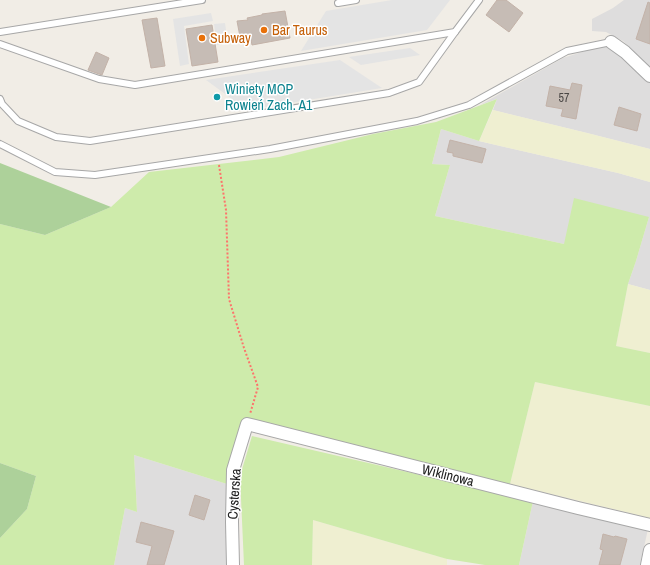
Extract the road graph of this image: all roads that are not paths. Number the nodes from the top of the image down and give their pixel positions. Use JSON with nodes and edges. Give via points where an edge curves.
{"nodes":[{"id":1,"x":202,"y":0,"type":"edge"},
{"id":2,"x":356,"y":0,"type":"edge"},
{"id":3,"x":478,"y":0,"type":"edge"},
{"id":4,"x":338,"y":3,"type":"dead end"},
{"id":5,"x":0,"y":32,"type":"edge"},
{"id":6,"x":455,"y":32,"type":"junction"},
{"id":7,"x":611,"y":42,"type":"joint"},
{"id":8,"x":0,"y":44,"type":"edge"},
{"id":9,"x":650,"y":76,"type":"edge"},
{"id":10,"x":0,"y":99,"type":"edge"},
{"id":11,"x":0,"y":144,"type":"edge"},
{"id":12,"x":246,"y":424,"type":"joint"},
{"id":13,"x":650,"y":525,"type":"edge"},
{"id":14,"x":650,"y":550,"type":"edge"},
{"id":15,"x":233,"y":565,"type":"edge"},
{"id":16,"x":647,"y":565,"type":"edge"}],
"edges":[{"from":1,"to":5,"type":"lane"},
{"from":2,"to":4,"type":"lane"},
{"from":3,"to":6,"type":"lane"},
{"from":6,"to":8,"type":"lane","via":[[135,85],[100,79]]},
{"from":6,"to":10,"type":"lane","via":[[419,82],[389,93],[90,141],[56,137],[18,122]]},
{"from":7,"to":9,"type":"street","via":[[626,52]]},
{"from":7,"to":11,"type":"lane","via":[[567,51],[469,104],[417,121],[270,149],[94,175],[55,172]]},
{"from":12,"to":13,"type":"street","name":"Wiklinowa"},
{"from":12,"to":15,"type":"street","name":"Cysterska","via":[[234,470]]},
{"from":14,"to":16,"type":"street"}]}
